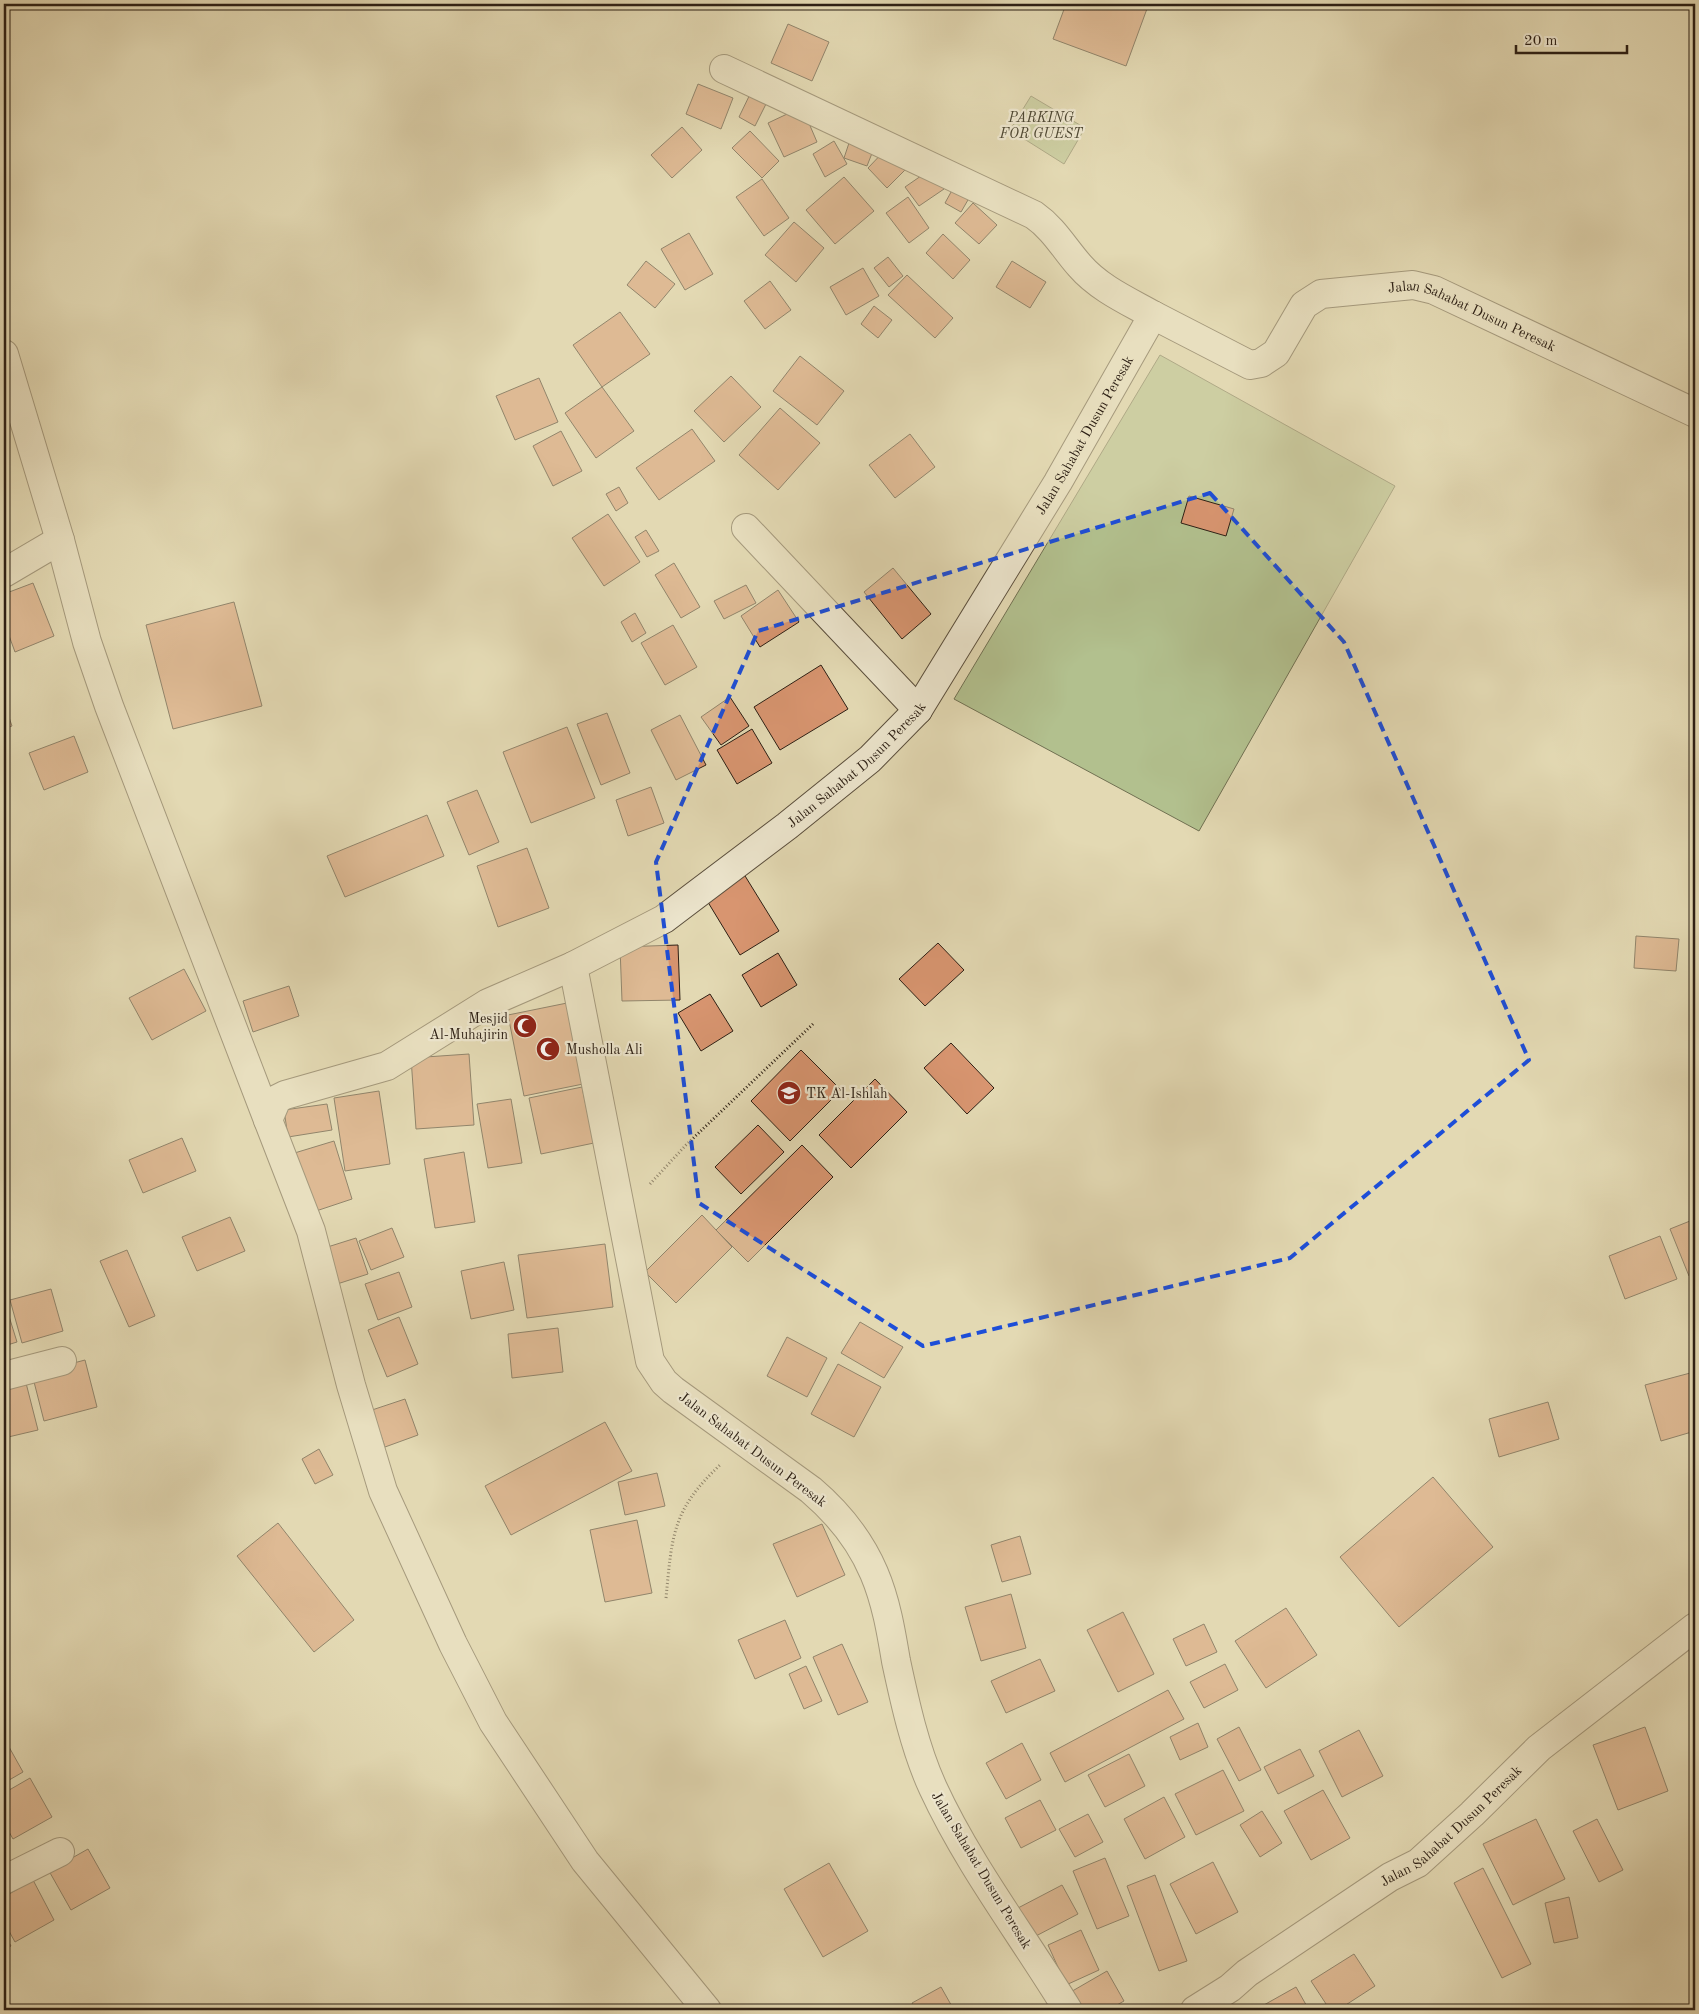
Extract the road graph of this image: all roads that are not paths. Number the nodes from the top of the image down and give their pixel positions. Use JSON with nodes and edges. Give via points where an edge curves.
{"nodes":[{"id":1,"x":724,"y":69,"type":"dead end"},
{"id":2,"x":1153,"y":315,"type":"junction"},
{"id":3,"x":4,"y":354,"type":"edge"},
{"id":4,"x":1695,"y":413,"type":"edge"},
{"id":5,"x":746,"y":528,"type":"dead end"},
{"id":6,"x":60,"y":540,"type":"junction"},
{"id":7,"x":4,"y":573,"type":"edge"},
{"id":8,"x":918,"y":710,"type":"junction"},
{"id":9,"x":573,"y":966,"type":"junction"},
{"id":10,"x":268,"y":1120,"type":"junction"},
{"id":11,"x":62,"y":1361,"type":"dead end"},
{"id":12,"x":4,"y":1376,"type":"edge"},
{"id":13,"x":1695,"y":1627,"type":"edge"},
{"id":14,"x":60,"y":1852,"type":"dead end"},
{"id":15,"x":4,"y":1880,"type":"edge"},
{"id":16,"x":707,"y":2010,"type":"edge"},
{"id":17,"x":1068,"y":2010,"type":"edge"},
{"id":18,"x":1195,"y":2010,"type":"edge"}],
"edges":[{"from":1,"to":2,"type":"street","via":[[1034,215],[1048,225],[1080,267],[1100,284]]},
{"from":2,"to":4,"type":"street","name":"Jalan Sahabat Dusun Peresak","via":[[1250,365],[1262,363],[1276,353],[1304,305],[1321,294],[1413,285],[1434,290]]},
{"from":2,"to":8,"type":"street","name":"Jalan Sahabat Dusun Peresak","via":[[1058,482]]},
{"from":3,"to":6,"type":"street"},
{"from":5,"to":8,"type":"street"},
{"from":6,"to":7,"type":"street"},
{"from":6,"to":10,"type":"street","via":[[87,642],[109,706]]},
{"from":8,"to":9,"type":"street","name":"Jalan Sahabat Dusun Peresak","via":[[870,759],[694,897],[664,919]]},
{"from":9,"to":10,"type":"street","name":"Jalan Sahabat Dusun Peresak","via":[[488,1003],[387,1066],[277,1099]]},
{"from":9,"to":17,"type":"street","name":"Jalan Sahabat Dusun Peresak","via":[[650,1361],[673,1390],[831,1507],[862,1549],[883,1597],[914,1733],[932,1786],[959,1837]]},
{"from":10,"to":16,"type":"street","via":[[311,1231],[351,1385],[384,1491],[453,1644],[493,1722],[585,1861]]},
{"from":11,"to":12,"type":"street"},
{"from":13,"to":18,"type":"street","name":"Jalan Sahabat Dusun Peresak","via":[[1538,1748],[1418,1863],[1390,1877]]},
{"from":14,"to":15,"type":"street"}]}
